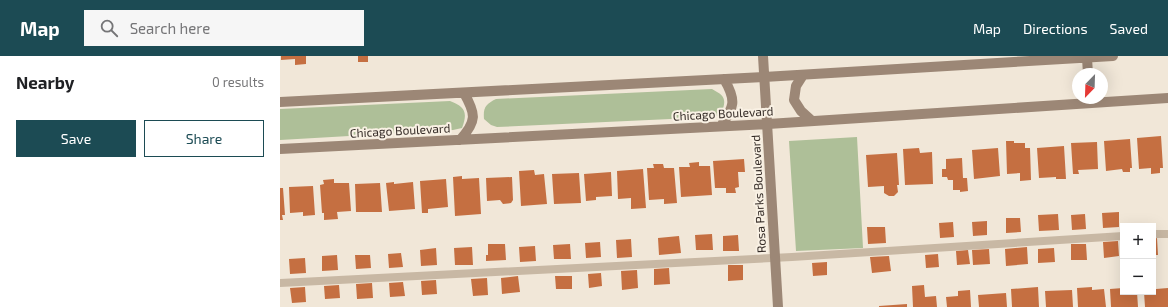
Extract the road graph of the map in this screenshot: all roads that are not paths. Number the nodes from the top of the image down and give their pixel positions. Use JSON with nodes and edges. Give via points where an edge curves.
{"nodes":[{"id":1,"x":763,"y":56,"type":"edge"},
{"id":2,"x":1113,"y":56,"type":"edge"},
{"id":3,"x":1087,"y":58,"type":"junction"},
{"id":4,"x":1088,"y":68,"type":"edge"},
{"id":5,"x":804,"y":75,"type":"junction"},
{"id":6,"x":764,"y":77,"type":"junction"},
{"id":7,"x":724,"y":79,"type":"junction"},
{"id":8,"x":464,"y":93,"type":"junction"},
{"id":9,"x":1168,"y":98,"type":"edge"},
{"id":10,"x":1108,"y":100,"type":"edge"},
{"id":11,"x":280,"y":102,"type":"edge"},
{"id":12,"x":1072,"y":102,"type":"edge"},
{"id":13,"x":812,"y":121,"type":"junction"},
{"id":14,"x":768,"y":124,"type":"junction"},
{"id":15,"x":721,"y":126,"type":"junction"},
{"id":16,"x":460,"y":140,"type":"junction"},
{"id":17,"x":280,"y":149,"type":"edge"},
{"id":18,"x":1156,"y":234,"type":"edge"},
{"id":19,"x":1168,"y":234,"type":"edge"},
{"id":20,"x":1120,"y":236,"type":"edge"},
{"id":21,"x":774,"y":258,"type":"junction"},
{"id":22,"x":280,"y":283,"type":"edge"},
{"id":23,"x":778,"y":307,"type":"edge"}],
"edges":[{"from":1,"to":6,"type":"street","name":"Rosa Parks Boulevard"},
{"from":2,"to":3,"type":"street"},
{"from":3,"to":4,"type":"street"},
{"from":3,"to":5,"type":"street"},
{"from":5,"to":6,"type":"street"},
{"from":5,"to":13,"type":"street","via":[[796,86],[794,100]]},
{"from":6,"to":7,"type":"street"},
{"from":6,"to":14,"type":"street","name":"Rosa Parks Boulevard"},
{"from":7,"to":8,"type":"street"},
{"from":7,"to":15,"type":"street","via":[[734,102]]},
{"from":8,"to":11,"type":"street"},
{"from":8,"to":16,"type":"street","via":[[471,105],[473,116],[469,130]]},
{"from":9,"to":10,"type":"street","name":"Chicago Boulevard"},
{"from":12,"to":13,"type":"street","name":"Chicago Boulevard"},
{"from":13,"to":14,"type":"street","name":"Chicago Boulevard"},
{"from":14,"to":15,"type":"street","name":"Chicago Boulevard"},
{"from":14,"to":21,"type":"street","name":"Rosa Parks Boulevard"},
{"from":15,"to":16,"type":"street","name":"Chicago Boulevard"},
{"from":16,"to":17,"type":"street","name":"Chicago Boulevard"},
{"from":18,"to":19,"type":"lane"},
{"from":20,"to":21,"type":"lane"},
{"from":21,"to":22,"type":"lane"},
{"from":21,"to":23,"type":"street","name":"Rosa Parks Boulevard"}]}
